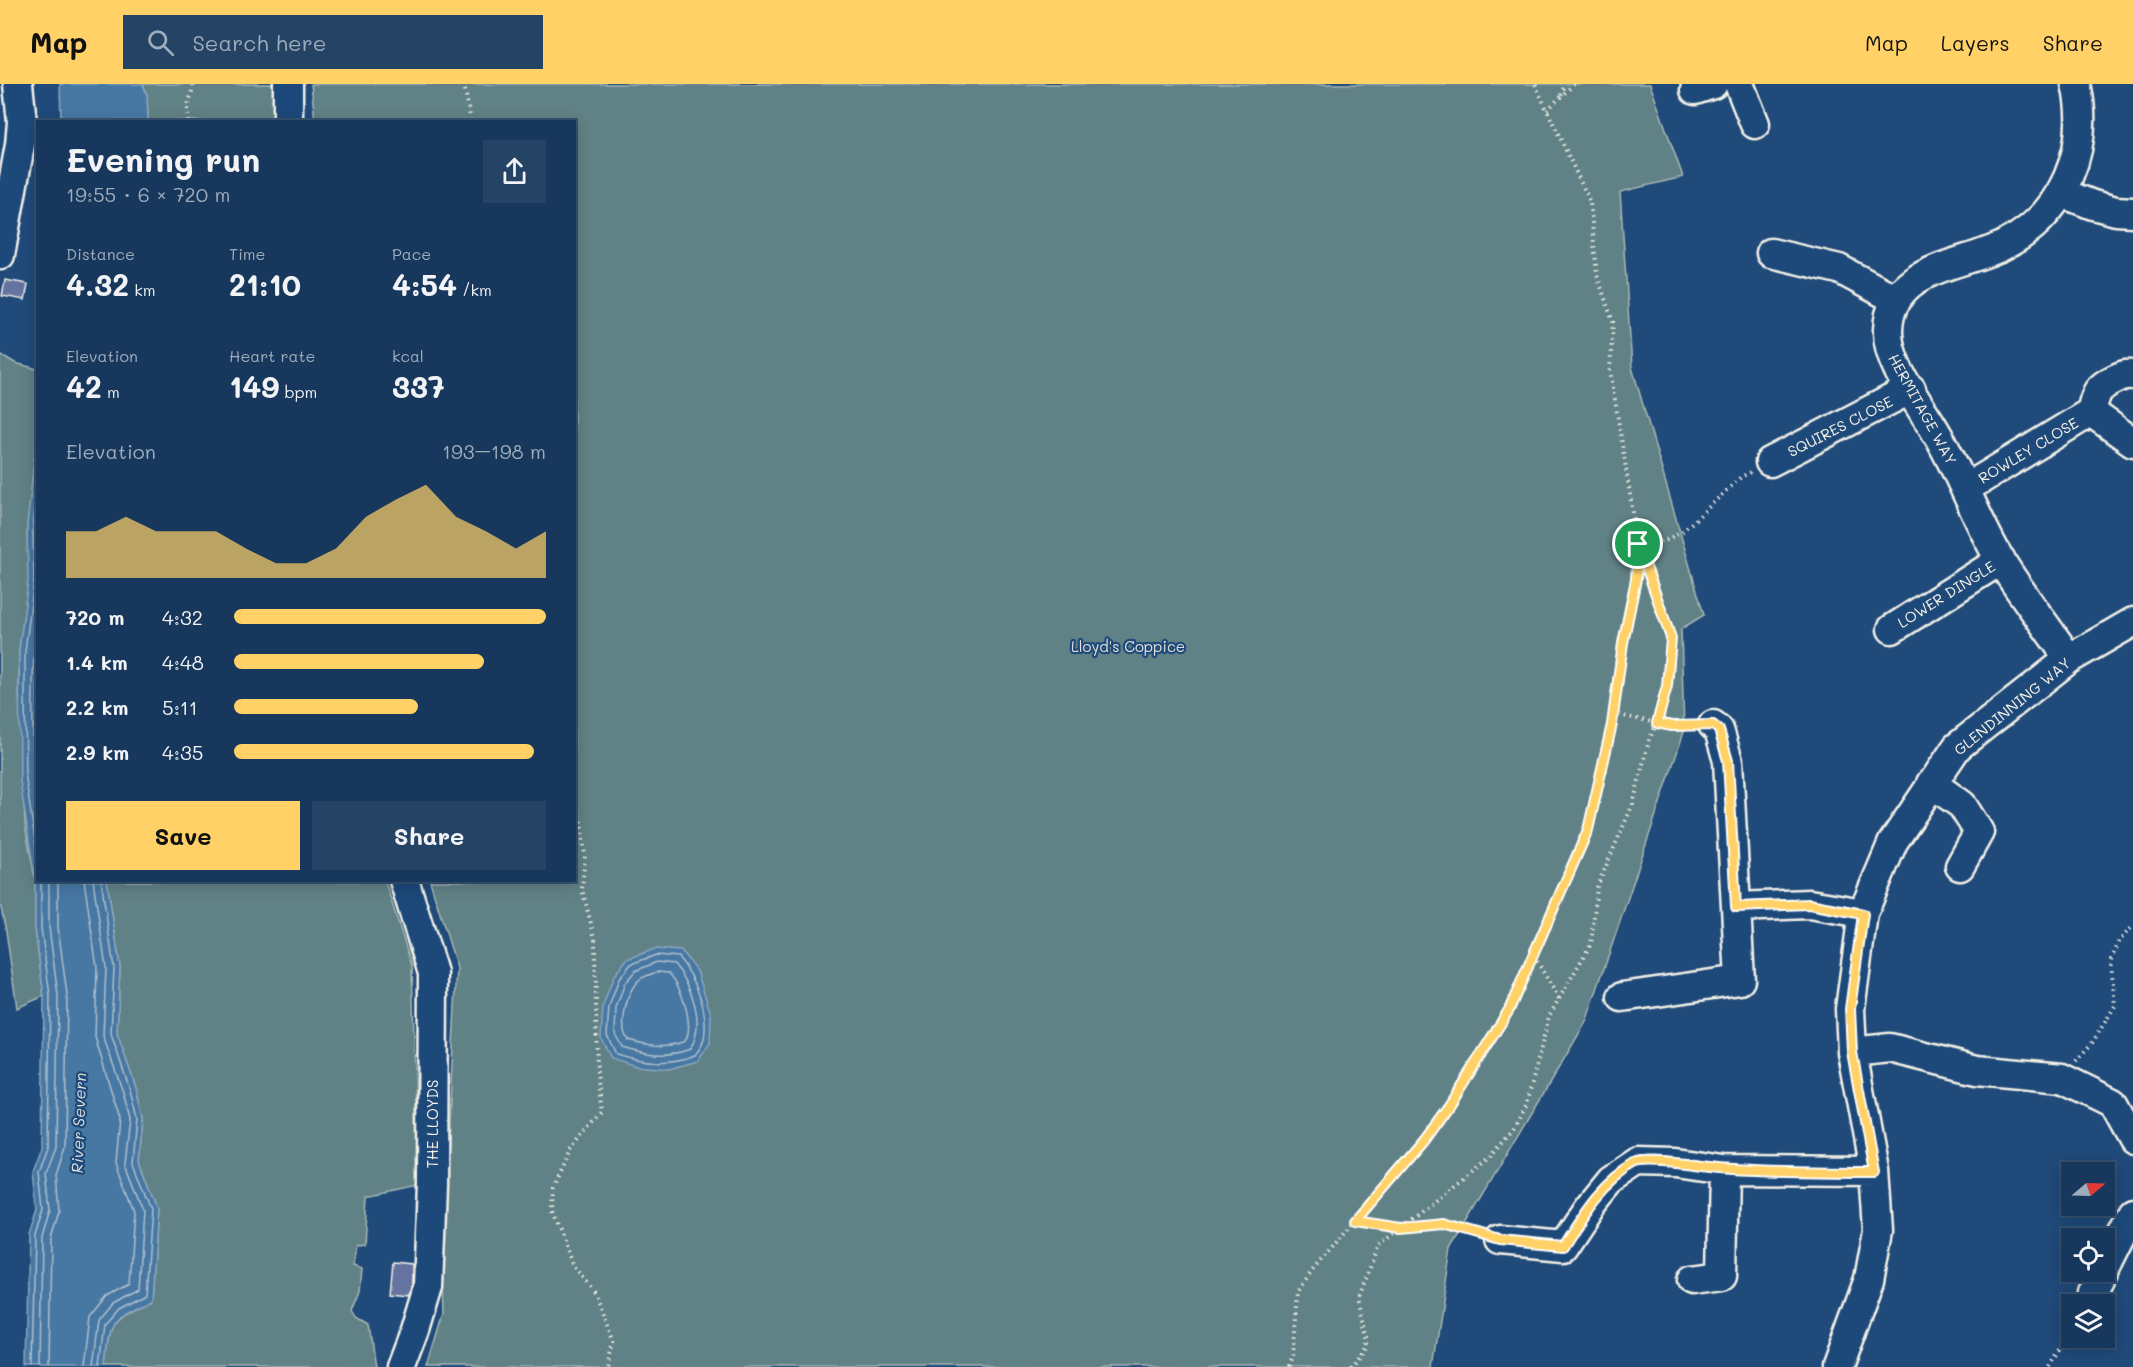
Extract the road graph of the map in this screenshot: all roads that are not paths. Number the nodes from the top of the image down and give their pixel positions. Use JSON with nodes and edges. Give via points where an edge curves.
{"nodes":[{"id":1,"x":18,"y":84,"type":"edge"},
{"id":2,"x":288,"y":84,"type":"edge"},
{"id":3,"x":2076,"y":84,"type":"edge"},
{"id":4,"x":1740,"y":87,"type":"edge"},
{"id":5,"x":288,"y":120,"type":"edge"},
{"id":6,"x":1755,"y":124,"type":"dead end"},
{"id":7,"x":2062,"y":194,"type":"junction"},
{"id":8,"x":2133,"y":212,"type":"edge"},
{"id":9,"x":1771,"y":253,"type":"dead end"},
{"id":10,"x":0,"y":255,"type":"edge"},
{"id":11,"x":1897,"y":300,"type":"junction"},
{"id":12,"x":2133,"y":375,"type":"edge"},
{"id":13,"x":1911,"y":389,"type":"junction"},
{"id":14,"x":2091,"y":412,"type":"junction"},
{"id":15,"x":2133,"y":442,"type":"edge"},
{"id":16,"x":1770,"y":462,"type":"road end"},
{"id":17,"x":1965,"y":489,"type":"junction"},
{"id":18,"x":2001,"y":560,"type":"junction"},
{"id":19,"x":2133,"y":622,"type":"edge"},
{"id":20,"x":1892,"y":629,"type":"dead end"},
{"id":21,"x":2069,"y":659,"type":"junction"},
{"id":22,"x":1713,"y":725,"type":"road end"},
{"id":23,"x":1931,"y":783,"type":"junction"},
{"id":24,"x":1960,"y":866,"type":"dead end"},
{"id":25,"x":405,"y":882,"type":"edge"},
{"id":26,"x":1736,"y":907,"type":"junction"},
{"id":27,"x":1863,"y":914,"type":"junction"},
{"id":28,"x":1622,"y":997,"type":"dead end"},
{"id":29,"x":1852,"y":1052,"type":"junction"},
{"id":30,"x":2133,"y":1139,"type":"edge"},
{"id":31,"x":1724,"y":1170,"type":"junction"},
{"id":32,"x":1874,"y":1172,"type":"junction"},
{"id":33,"x":2133,"y":1212,"type":"edge"},
{"id":34,"x":1500,"y":1240,"type":"road end"},
{"id":35,"x":2115,"y":1249,"type":"edge"},
{"id":36,"x":1692,"y":1280,"type":"dead end"},
{"id":37,"x":400,"y":1367,"type":"edge"},
{"id":38,"x":1837,"y":1367,"type":"edge"}],
"edges":[{"from":1,"to":10,"type":"street","via":[[20,145]]},
{"from":2,"to":5,"type":"street"},
{"from":3,"to":7,"type":"street","name":"HERMITAGE WAY","via":[[2081,129]]},
{"from":4,"to":6,"type":"street"},
{"from":7,"to":8,"type":"street","via":[[2093,205]]},
{"from":7,"to":11,"type":"street","name":"HERMITAGE WAY","via":[[2018,237],[1992,251],[1921,276]]},
{"from":9,"to":11,"type":"street","via":[[1839,269]]},
{"from":11,"to":13,"type":"street","name":"HERMITAGE WAY","via":[[1890,316],[1889,343]]},
{"from":12,"to":14,"type":"street","name":"ROWLEY CLOSE","via":[[2124,374],[2100,386]]},
{"from":13,"to":16,"type":"street","name":"SQUIRES CLOSE"},
{"from":13,"to":17,"type":"street","name":"HERMITAGE WAY"},
{"from":14,"to":15,"type":"street","name":"ROWLEY CLOSE"},
{"from":14,"to":17,"type":"street","name":"ROWLEY CLOSE"},
{"from":17,"to":18,"type":"street","name":"HERMITAGE WAY"},
{"from":18,"to":20,"type":"street","name":"LOWER DINGLE"},
{"from":18,"to":21,"type":"street","name":"HERMITAGE WAY"},
{"from":19,"to":21,"type":"street","name":"GLENDINNING WAY"},
{"from":21,"to":23,"type":"street","name":"GLENDINNING WAY","via":[[1957,747]]},
{"from":22,"to":26,"type":"street","via":[[1719,730],[1728,761]]},
{"from":23,"to":24,"type":"street","via":[[1962,805],[1979,832]]},
{"from":23,"to":27,"type":"street","name":"GLENDINNING WAY","via":[[1893,842]]},
{"from":25,"to":37,"type":"street","name":"THE LLOYDS","via":[[433,972],[432,1184],[428,1287]]},
{"from":26,"to":27,"type":"street","via":[[1809,904]]},
{"from":26,"to":28,"type":"street","via":[[1740,980]]},
{"from":27,"to":29,"type":"street","name":"GLENDINNING WAY","via":[[1850,1009]]},
{"from":29,"to":30,"type":"street","via":[[1890,1048],[1977,1070],[2062,1078],[2113,1103]]},
{"from":29,"to":32,"type":"street","name":"GLENDINNING WAY"},
{"from":31,"to":32,"type":"street"},
{"from":31,"to":34,"type":"street","via":[[1638,1162],[1611,1180],[1563,1246]]},
{"from":31,"to":36,"type":"street","via":[[1722,1276]]},
{"from":32,"to":38,"type":"street","name":"GLENDINNING WAY","via":[[1878,1230],[1871,1269]]},
{"from":33,"to":35,"type":"street"}]}
